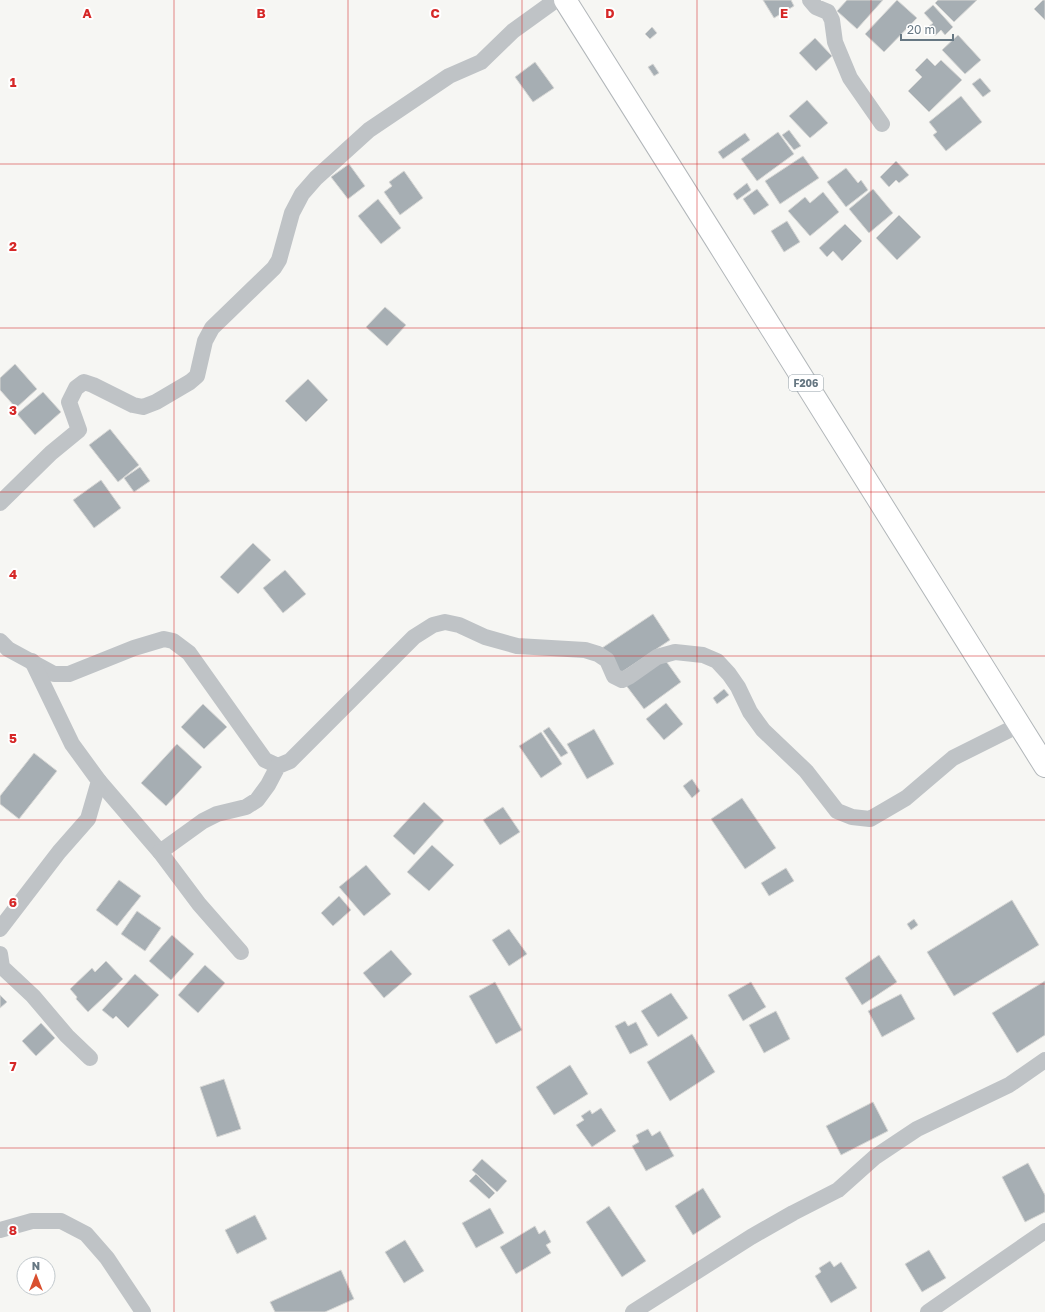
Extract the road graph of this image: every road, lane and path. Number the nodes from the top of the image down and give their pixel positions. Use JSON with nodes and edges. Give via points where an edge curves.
{"nodes":[{"id":1,"x":556,"y":0,"type":"edge"},
{"id":2,"x":565,"y":0,"type":"edge"},
{"id":3,"x":810,"y":0,"type":"edge"},
{"id":4,"x":882,"y":124,"type":"dead end"},
{"id":5,"x":0,"y":503,"type":"edge"},
{"id":6,"x":0,"y":642,"type":"edge"},
{"id":7,"x":32,"y":661,"type":"junction"},
{"id":8,"x":1019,"y":725,"type":"junction"},
{"id":9,"x":278,"y":766,"type":"junction"},
{"id":10,"x":1045,"y":766,"type":"edge"},
{"id":11,"x":99,"y":782,"type":"junction"},
{"id":12,"x":160,"y":852,"type":"junction"},
{"id":13,"x":0,"y":929,"type":"edge"},
{"id":14,"x":241,"y":952,"type":"dead end"},
{"id":15,"x":0,"y":954,"type":"edge"},
{"id":16,"x":90,"y":1058,"type":"dead end"},
{"id":17,"x":1045,"y":1060,"type":"edge"},
{"id":18,"x":0,"y":1230,"type":"edge"},
{"id":19,"x":1045,"y":1231,"type":"edge"},
{"id":20,"x":144,"y":1312,"type":"edge"},
{"id":21,"x":633,"y":1312,"type":"edge"},
{"id":22,"x":928,"y":1312,"type":"edge"}],
"edges":[{"from":1,"to":5,"type":"street","via":[[513,31],[481,62],[449,76],[369,130],[316,178],[302,194],[292,213],[279,260],[274,268],[212,328],[205,341],[197,376],[156,402],[143,407],[133,405],[84,382],[76,388],[69,402],[79,430],[51,453]]},
{"from":2,"to":8,"type":"main road","number":"F206"},
{"from":3,"to":4,"type":"street","via":[[816,7],[828,12],[832,20],[835,42],[850,78]]},
{"from":6,"to":7,"type":"street"},
{"from":7,"to":9,"type":"street","via":[[54,674],[69,674],[164,639],[173,641],[189,653],[265,760]]},
{"from":7,"to":11,"type":"street","via":[[72,744]]},
{"from":8,"to":9,"type":"street","via":[[953,758],[906,798],[870,819],[852,817],[836,811],[806,771],[763,730],[750,712],[738,687],[718,661],[703,655],[675,652],[657,657],[622,680],[614,676],[607,660],[598,654],[585,650],[517,646],[445,622],[433,625],[414,636],[290,761]]},
{"from":8,"to":10,"type":"main road","number":"F206"},
{"from":9,"to":12,"type":"street","via":[[257,800],[246,807],[217,814],[203,821]]},
{"from":11,"to":12,"type":"street"},
{"from":11,"to":13,"type":"street","via":[[88,819],[59,852]]},
{"from":12,"to":14,"type":"street","via":[[199,904]]},
{"from":15,"to":16,"type":"street","via":[[2,967],[33,996],[66,1036]]},
{"from":17,"to":21,"type":"street","via":[[1010,1085],[917,1129],[875,1157],[838,1190],[757,1234]]},
{"from":18,"to":20,"type":"street","via":[[32,1221],[61,1221],[86,1234],[107,1258]]},
{"from":19,"to":22,"type":"street"}]}
